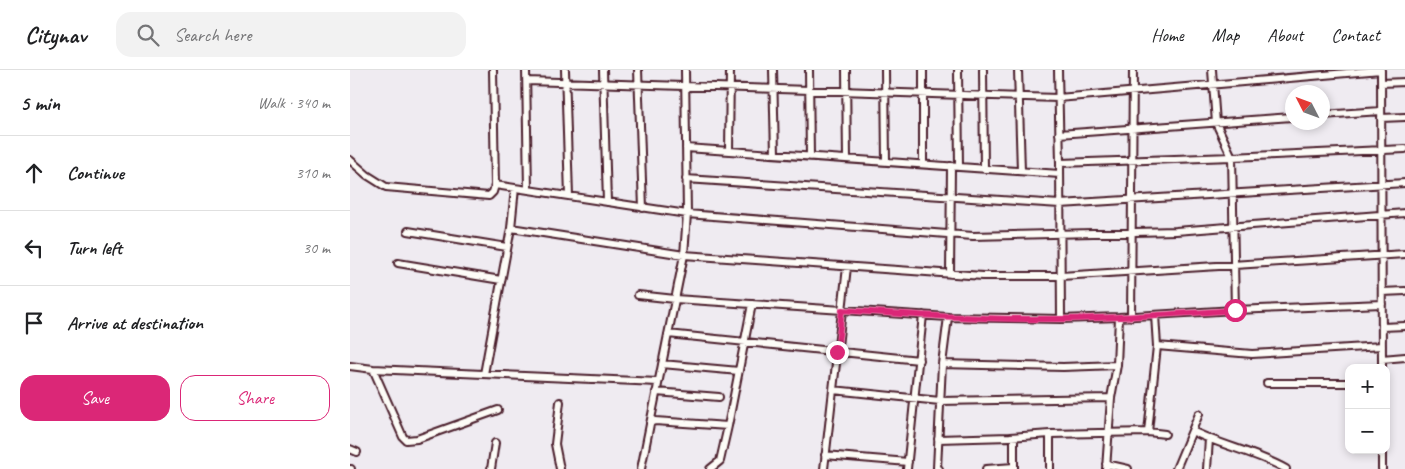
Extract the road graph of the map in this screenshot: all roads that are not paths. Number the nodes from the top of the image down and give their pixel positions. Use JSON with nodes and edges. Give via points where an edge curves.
{"nodes":[{"id":1,"x":493,"y":70,"type":"edge"},
{"id":2,"x":526,"y":70,"type":"edge"},
{"id":3,"x":565,"y":70,"type":"edge"},
{"id":4,"x":603,"y":70,"type":"edge"},
{"id":5,"x":638,"y":70,"type":"edge"},
{"id":6,"x":684,"y":70,"type":"edge"},
{"id":7,"x":730,"y":70,"type":"edge"},
{"id":8,"x":773,"y":70,"type":"edge"},
{"id":9,"x":808,"y":70,"type":"edge"},
{"id":10,"x":846,"y":70,"type":"edge"},
{"id":11,"x":885,"y":70,"type":"edge"},
{"id":12,"x":922,"y":70,"type":"edge"},
{"id":13,"x":958,"y":70,"type":"edge"},
{"id":14,"x":983,"y":70,"type":"edge"},
{"id":15,"x":1018,"y":70,"type":"edge"},
{"id":16,"x":1058,"y":70,"type":"edge"},
{"id":17,"x":1133,"y":70,"type":"edge"},
{"id":18,"x":1212,"y":70,"type":"edge"},
{"id":19,"x":1381,"y":70,"type":"edge"},
{"id":20,"x":527,"y":81,"type":"junction"},
{"id":21,"x":1405,"y":82,"type":"edge"},
{"id":22,"x":566,"y":83,"type":"junction"},
{"id":23,"x":1381,"y":83,"type":"junction"},
{"id":24,"x":604,"y":84,"type":"junction"},
{"id":25,"x":639,"y":85,"type":"junction"},
{"id":26,"x":1213,"y":85,"type":"junction"},
{"id":27,"x":685,"y":86,"type":"junction"},
{"id":28,"x":730,"y":88,"type":"junction"},
{"id":29,"x":773,"y":89,"type":"junction"},
{"id":30,"x":809,"y":90,"type":"junction"},
{"id":31,"x":846,"y":91,"type":"junction"},
{"id":32,"x":1133,"y":92,"type":"junction"},
{"id":33,"x":886,"y":93,"type":"junction"},
{"id":34,"x":922,"y":94,"type":"junction"},
{"id":35,"x":958,"y":95,"type":"junction"},
{"id":36,"x":984,"y":96,"type":"junction"},
{"id":37,"x":1019,"y":97,"type":"junction"},
{"id":38,"x":1058,"y":98,"type":"junction"},
{"id":39,"x":1381,"y":111,"type":"junction"},
{"id":40,"x":1330,"y":114,"type":"edge"},
{"id":41,"x":1405,"y":117,"type":"edge"},
{"id":42,"x":1285,"y":118,"type":"edge"},
{"id":43,"x":1381,"y":118,"type":"junction"},
{"id":44,"x":1216,"y":123,"type":"junction"},
{"id":45,"x":1132,"y":129,"type":"junction"},
{"id":46,"x":1059,"y":134,"type":"junction"},
{"id":47,"x":686,"y":148,"type":"junction"},
{"id":48,"x":1405,"y":149,"type":"edge"},
{"id":49,"x":729,"y":151,"type":"junction"},
{"id":50,"x":1381,"y":151,"type":"junction"},
{"id":51,"x":775,"y":154,"type":"junction"},
{"id":52,"x":810,"y":157,"type":"junction"},
{"id":53,"x":1232,"y":158,"type":"junction"},
{"id":54,"x":847,"y":159,"type":"junction"},
{"id":55,"x":350,"y":160,"type":"edge"},
{"id":56,"x":1132,"y":160,"type":"junction"},
{"id":57,"x":886,"y":162,"type":"junction"},
{"id":58,"x":1060,"y":163,"type":"junction"},
{"id":59,"x":923,"y":164,"type":"junction"},
{"id":60,"x":955,"y":167,"type":"junction"},
{"id":61,"x":984,"y":168,"type":"junction"},
{"id":62,"x":1021,"y":171,"type":"junction"},
{"id":63,"x":1060,"y":174,"type":"junction"},
{"id":64,"x":686,"y":179,"type":"junction"},
{"id":65,"x":1405,"y":183,"type":"edge"},
{"id":66,"x":1381,"y":184,"type":"junction"},
{"id":67,"x":495,"y":185,"type":"junction"},
{"id":68,"x":515,"y":188,"type":"junction"},
{"id":69,"x":528,"y":190,"type":"junction"},
{"id":70,"x":1233,"y":194,"type":"junction"},
{"id":71,"x":569,"y":196,"type":"junction"},
{"id":72,"x":951,"y":198,"type":"junction"},
{"id":73,"x":1131,"y":201,"type":"junction"},
{"id":74,"x":607,"y":202,"type":"junction"},
{"id":75,"x":1060,"y":204,"type":"junction"},
{"id":76,"x":643,"y":208,"type":"junction"},
{"id":77,"x":1405,"y":213,"type":"edge"},
{"id":78,"x":686,"y":214,"type":"junction"},
{"id":79,"x":1381,"y":215,"type":"junction"},
{"id":80,"x":1234,"y":226,"type":"junction"},
{"id":81,"x":510,"y":228,"type":"junction"},
{"id":82,"x":408,"y":231,"type":"dead end"},
{"id":83,"x":1131,"y":232,"type":"junction"},
{"id":84,"x":1060,"y":234,"type":"junction"},
{"id":85,"x":950,"y":235,"type":"junction"},
{"id":86,"x":507,"y":247,"type":"junction"},
{"id":87,"x":1405,"y":254,"type":"edge"},
{"id":88,"x":684,"y":255,"type":"junction"},
{"id":89,"x":1382,"y":256,"type":"junction"},
{"id":90,"x":398,"y":263,"type":"dead end"},
{"id":91,"x":1235,"y":265,"type":"junction"},
{"id":92,"x":847,"y":267,"type":"junction"},
{"id":93,"x":1130,"y":272,"type":"junction"},
{"id":94,"x":950,"y":274,"type":"junction"},
{"id":95,"x":1061,"y":276,"type":"junction"},
{"id":96,"x":501,"y":280,"type":"junction"},
{"id":97,"x":1405,"y":291,"type":"edge"},
{"id":98,"x":1382,"y":292,"type":"junction"},
{"id":99,"x":638,"y":295,"type":"dead end"},
{"id":100,"x":675,"y":299,"type":"junction"},
{"id":101,"x":752,"y":304,"type":"junction"},
{"id":102,"x":1382,"y":304,"type":"junction"},
{"id":103,"x":842,"y":310,"type":"junction"},
{"id":104,"x":1235,"y":310,"type":"junction"},
{"id":105,"x":923,"y":315,"type":"junction"},
{"id":106,"x":1155,"y":315,"type":"junction"},
{"id":107,"x":1131,"y":316,"type":"junction"},
{"id":108,"x":948,"y":317,"type":"junction"},
{"id":109,"x":1119,"y":318,"type":"junction"},
{"id":110,"x":1061,"y":319,"type":"junction"},
{"id":111,"x":1405,"y":326,"type":"edge"},
{"id":112,"x":1382,"y":328,"type":"junction"},
{"id":113,"x":668,"y":334,"type":"junction"},
{"id":114,"x":744,"y":343,"type":"junction"},
{"id":115,"x":1156,"y":346,"type":"junction"},
{"id":116,"x":1382,"y":346,"type":"junction"},
{"id":117,"x":837,"y":352,"type":"junction"},
{"id":118,"x":1405,"y":357,"type":"edge"},
{"id":119,"x":1382,"y":359,"type":"junction"},
{"id":120,"x":919,"y":360,"type":"junction"},
{"id":121,"x":662,"y":364,"type":"junction"},
{"id":122,"x":942,"y":364,"type":"junction"},
{"id":123,"x":1382,"y":364,"type":"edge"},
{"id":124,"x":1117,"y":365,"type":"junction"},
{"id":125,"x":350,"y":366,"type":"edge"},
{"id":126,"x":374,"y":369,"type":"junction"},
{"id":127,"x":739,"y":371,"type":"junction"},
{"id":128,"x":484,"y":374,"type":"junction"},
{"id":129,"x":658,"y":382,"type":"junction"},
{"id":130,"x":1268,"y":383,"type":"dead end"},
{"id":131,"x":1345,"y":383,"type":"edge"},
{"id":132,"x":833,"y":390,"type":"junction"},
{"id":133,"x":656,"y":392,"type":"junction"},
{"id":134,"x":719,"y":397,"type":"dead end"},
{"id":135,"x":914,"y":398,"type":"junction"},
{"id":136,"x":1111,"y":398,"type":"junction"},
{"id":137,"x":940,"y":400,"type":"junction"},
{"id":138,"x":560,"y":402,"type":"dead end"},
{"id":139,"x":498,"y":410,"type":"dead end"},
{"id":140,"x":1199,"y":414,"type":"dead end"},
{"id":141,"x":650,"y":423,"type":"junction"},
{"id":142,"x":728,"y":426,"type":"junction"},
{"id":143,"x":1192,"y":431,"type":"junction"},
{"id":144,"x":1148,"y":432,"type":"junction"},
{"id":145,"x":1109,"y":433,"type":"junction"},
{"id":146,"x":1050,"y":434,"type":"junction"},
{"id":147,"x":1165,"y":434,"type":"dead end"},
{"id":148,"x":1014,"y":437,"type":"junction"},
{"id":149,"x":938,"y":438,"type":"junction"},
{"id":150,"x":1209,"y":439,"type":"junction"},
{"id":151,"x":495,"y":443,"type":"dead end"},
{"id":152,"x":1382,"y":454,"type":"edge"},
{"id":153,"x":825,"y":455,"type":"junction"},
{"id":154,"x":937,"y":459,"type":"junction"},
{"id":155,"x":720,"y":461,"type":"junction"},
{"id":156,"x":908,"y":465,"type":"edge"},
{"id":157,"x":1106,"y":467,"type":"edge"},
{"id":158,"x":1014,"y":468,"type":"edge"},
{"id":159,"x":1284,"y":468,"type":"edge"},
{"id":160,"x":491,"y":469,"type":"edge"},
{"id":161,"x":560,"y":469,"type":"edge"},
{"id":162,"x":641,"y":469,"type":"edge"},
{"id":163,"x":710,"y":469,"type":"edge"},
{"id":164,"x":718,"y":469,"type":"edge"},
{"id":165,"x":824,"y":469,"type":"edge"},
{"id":166,"x":932,"y":469,"type":"edge"},
{"id":167,"x":939,"y":469,"type":"edge"},
{"id":168,"x":986,"y":469,"type":"edge"},
{"id":169,"x":1050,"y":469,"type":"edge"},
{"id":170,"x":1128,"y":469,"type":"edge"},
{"id":171,"x":1176,"y":469,"type":"edge"},
{"id":172,"x":1207,"y":469,"type":"edge"},
{"id":173,"x":1382,"y":469,"type":"edge"}],
"edges":[{"from":1,"to":67,"type":"street"},
{"from":2,"to":20,"type":"street"},
{"from":3,"to":22,"type":"street"},
{"from":4,"to":24,"type":"street"},
{"from":5,"to":25,"type":"street"},
{"from":6,"to":27,"type":"street"},
{"from":7,"to":28,"type":"street"},
{"from":8,"to":29,"type":"street"},
{"from":9,"to":30,"type":"street"},
{"from":10,"to":31,"type":"street"},
{"from":11,"to":33,"type":"street"},
{"from":12,"to":34,"type":"street"},
{"from":13,"to":35,"type":"street"},
{"from":14,"to":36,"type":"street"},
{"from":15,"to":37,"type":"street"},
{"from":16,"to":38,"type":"street"},
{"from":17,"to":32,"type":"street"},
{"from":18,"to":26,"type":"street"},
{"from":19,"to":23,"type":"street"},
{"from":19,"to":26,"type":"street"},
{"from":20,"to":22,"type":"street"},
{"from":20,"to":69,"type":"street"},
{"from":21,"to":23,"type":"street"},
{"from":22,"to":24,"type":"street"},
{"from":22,"to":71,"type":"street"},
{"from":23,"to":39,"type":"street"},
{"from":24,"to":25,"type":"street"},
{"from":24,"to":74,"type":"street"},
{"from":25,"to":27,"type":"street"},
{"from":25,"to":76,"type":"street"},
{"from":26,"to":32,"type":"street"},
{"from":26,"to":44,"type":"street"},
{"from":27,"to":28,"type":"street"},
{"from":27,"to":47,"type":"street"},
{"from":28,"to":29,"type":"street"},
{"from":28,"to":49,"type":"street"},
{"from":29,"to":30,"type":"street"},
{"from":29,"to":51,"type":"street"},
{"from":30,"to":31,"type":"street"},
{"from":30,"to":52,"type":"street"},
{"from":31,"to":33,"type":"street"},
{"from":31,"to":54,"type":"street"},
{"from":32,"to":38,"type":"street"},
{"from":32,"to":45,"type":"street"},
{"from":33,"to":34,"type":"street"},
{"from":33,"to":57,"type":"street"},
{"from":34,"to":35,"type":"street"},
{"from":34,"to":59,"type":"street"},
{"from":35,"to":36,"type":"street"},
{"from":35,"to":60,"type":"street"},
{"from":36,"to":37,"type":"street"},
{"from":36,"to":61,"type":"street"},
{"from":37,"to":38,"type":"street"},
{"from":37,"to":62,"type":"street"},
{"from":38,"to":46,"type":"street"},
{"from":39,"to":40,"type":"street"},
{"from":39,"to":43,"type":"street"},
{"from":41,"to":43,"type":"street"},
{"from":42,"to":44,"type":"street"},
{"from":43,"to":50,"type":"street"},
{"from":44,"to":45,"type":"street"},
{"from":44,"to":53,"type":"street"},
{"from":45,"to":46,"type":"street"},
{"from":45,"to":56,"type":"street"},
{"from":46,"to":58,"type":"street"},
{"from":47,"to":49,"type":"street"},
{"from":47,"to":64,"type":"street"},
{"from":48,"to":50,"type":"street"},
{"from":49,"to":51,"type":"street"},
{"from":50,"to":53,"type":"street"},
{"from":50,"to":66,"type":"street"},
{"from":51,"to":52,"type":"street"},
{"from":52,"to":54,"type":"street"},
{"from":53,"to":56,"type":"street"},
{"from":53,"to":70,"type":"street"},
{"from":54,"to":57,"type":"street"},
{"from":55,"to":67,"type":"street","via":[[386,187],[489,196]]},
{"from":56,"to":58,"type":"street"},
{"from":56,"to":73,"type":"street"},
{"from":57,"to":59,"type":"street"},
{"from":58,"to":63,"type":"street"},
{"from":59,"to":60,"type":"street"},
{"from":60,"to":61,"type":"street"},
{"from":60,"to":72,"type":"street"},
{"from":61,"to":62,"type":"street"},
{"from":62,"to":63,"type":"street"},
{"from":63,"to":75,"type":"street"},
{"from":64,"to":72,"type":"street"},
{"from":64,"to":78,"type":"street"},
{"from":65,"to":66,"type":"street"},
{"from":66,"to":70,"type":"street"},
{"from":66,"to":79,"type":"street"},
{"from":67,"to":68,"type":"street"},
{"from":68,"to":69,"type":"street"},
{"from":68,"to":81,"type":"street"},
{"from":69,"to":71,"type":"street"},
{"from":70,"to":73,"type":"street"},
{"from":70,"to":80,"type":"street"},
{"from":71,"to":74,"type":"street"},
{"from":72,"to":75,"type":"street"},
{"from":72,"to":85,"type":"street"},
{"from":73,"to":75,"type":"street"},
{"from":73,"to":83,"type":"street"},
{"from":74,"to":76,"type":"street"},
{"from":75,"to":84,"type":"street"},
{"from":76,"to":78,"type":"street"},
{"from":77,"to":79,"type":"street"},
{"from":78,"to":85,"type":"street"},
{"from":78,"to":88,"type":"street"},
{"from":79,"to":80,"type":"street"},
{"from":79,"to":89,"type":"street"},
{"from":80,"to":83,"type":"street"},
{"from":80,"to":91,"type":"street"},
{"from":81,"to":86,"type":"street"},
{"from":81,"to":88,"type":"street"},
{"from":82,"to":86,"type":"street"},
{"from":83,"to":84,"type":"street"},
{"from":83,"to":93,"type":"street"},
{"from":84,"to":85,"type":"street"},
{"from":84,"to":95,"type":"street"},
{"from":85,"to":94,"type":"street"},
{"from":86,"to":96,"type":"street"},
{"from":87,"to":89,"type":"street"},
{"from":88,"to":92,"type":"street"},
{"from":88,"to":100,"type":"street"},
{"from":89,"to":91,"type":"street"},
{"from":89,"to":98,"type":"street"},
{"from":90,"to":96,"type":"street"},
{"from":91,"to":93,"type":"street"},
{"from":91,"to":104,"type":"street"},
{"from":92,"to":94,"type":"street"},
{"from":92,"to":103,"type":"street"},
{"from":93,"to":95,"type":"street"},
{"from":93,"to":107,"type":"street"},
{"from":94,"to":95,"type":"street"},
{"from":95,"to":110,"type":"street"},
{"from":96,"to":128,"type":"street"},
{"from":97,"to":98,"type":"street"},
{"from":98,"to":102,"type":"street"},
{"from":99,"to":100,"type":"street"},
{"from":100,"to":101,"type":"street"},
{"from":100,"to":113,"type":"street"},
{"from":101,"to":103,"type":"street"},
{"from":101,"to":114,"type":"street"},
{"from":102,"to":104,"type":"street"},
{"from":102,"to":112,"type":"street"},
{"from":103,"to":105,"type":"street"},
{"from":103,"to":117,"type":"street"},
{"from":104,"to":106,"type":"street"},
{"from":105,"to":108,"type":"street"},
{"from":105,"to":120,"type":"street"},
{"from":106,"to":107,"type":"street"},
{"from":106,"to":115,"type":"street"},
{"from":107,"to":109,"type":"street"},
{"from":108,"to":110,"type":"street"},
{"from":108,"to":122,"type":"street"},
{"from":109,"to":110,"type":"street"},
{"from":109,"to":124,"type":"street"},
{"from":111,"to":112,"type":"street"},
{"from":112,"to":116,"type":"street"},
{"from":113,"to":114,"type":"street"},
{"from":113,"to":121,"type":"street"},
{"from":114,"to":117,"type":"street"},
{"from":114,"to":127,"type":"street"},
{"from":115,"to":116,"type":"street","via":[[1252,354]]},
{"from":115,"to":144,"type":"street"},
{"from":116,"to":119,"type":"street"},
{"from":117,"to":120,"type":"street"},
{"from":117,"to":132,"type":"street"},
{"from":118,"to":119,"type":"street"},
{"from":119,"to":123,"type":"street"},
{"from":120,"to":135,"type":"street"},
{"from":121,"to":127,"type":"street"},
{"from":121,"to":129,"type":"street"},
{"from":122,"to":124,"type":"street"},
{"from":122,"to":137,"type":"street"},
{"from":124,"to":136,"type":"street"},
{"from":125,"to":126,"type":"street"},
{"from":126,"to":128,"type":"street"},
{"from":126,"to":139,"type":"street","via":[[406,440],[418,440]]},
{"from":127,"to":142,"type":"street"},
{"from":128,"to":129,"type":"street"},
{"from":129,"to":133,"type":"street"},
{"from":130,"to":131,"type":"street"},
{"from":132,"to":135,"type":"street"},
{"from":132,"to":153,"type":"street"},
{"from":133,"to":134,"type":"street"},
{"from":133,"to":141,"type":"street"},
{"from":135,"to":137,"type":"street"},
{"from":135,"to":156,"type":"street"},
{"from":136,"to":137,"type":"street"},
{"from":136,"to":145,"type":"street"},
{"from":137,"to":149,"type":"street"},
{"from":138,"to":161,"type":"street","via":[[555,444]]},
{"from":140,"to":143,"type":"street"},
{"from":141,"to":142,"type":"street"},
{"from":141,"to":162,"type":"street"},
{"from":142,"to":155,"type":"street"},
{"from":143,"to":150,"type":"street"},
{"from":143,"to":171,"type":"street"},
{"from":144,"to":145,"type":"street"},
{"from":144,"to":147,"type":"street"},
{"from":145,"to":146,"type":"street"},
{"from":145,"to":157,"type":"street"},
{"from":146,"to":148,"type":"street"},
{"from":146,"to":169,"type":"street"},
{"from":148,"to":149,"type":"street"},
{"from":148,"to":158,"type":"street"},
{"from":149,"to":154,"type":"street"},
{"from":150,"to":159,"type":"street"},
{"from":150,"to":172,"type":"street"},
{"from":151,"to":160,"type":"street"},
{"from":152,"to":173,"type":"street"},
{"from":153,"to":156,"type":"street"},
{"from":153,"to":165,"type":"street"},
{"from":154,"to":166,"type":"street"},
{"from":154,"to":167,"type":"street"},
{"from":155,"to":163,"type":"street"},
{"from":155,"to":164,"type":"street"},
{"from":157,"to":170,"type":"street"},
{"from":158,"to":168,"type":"street"}]}
